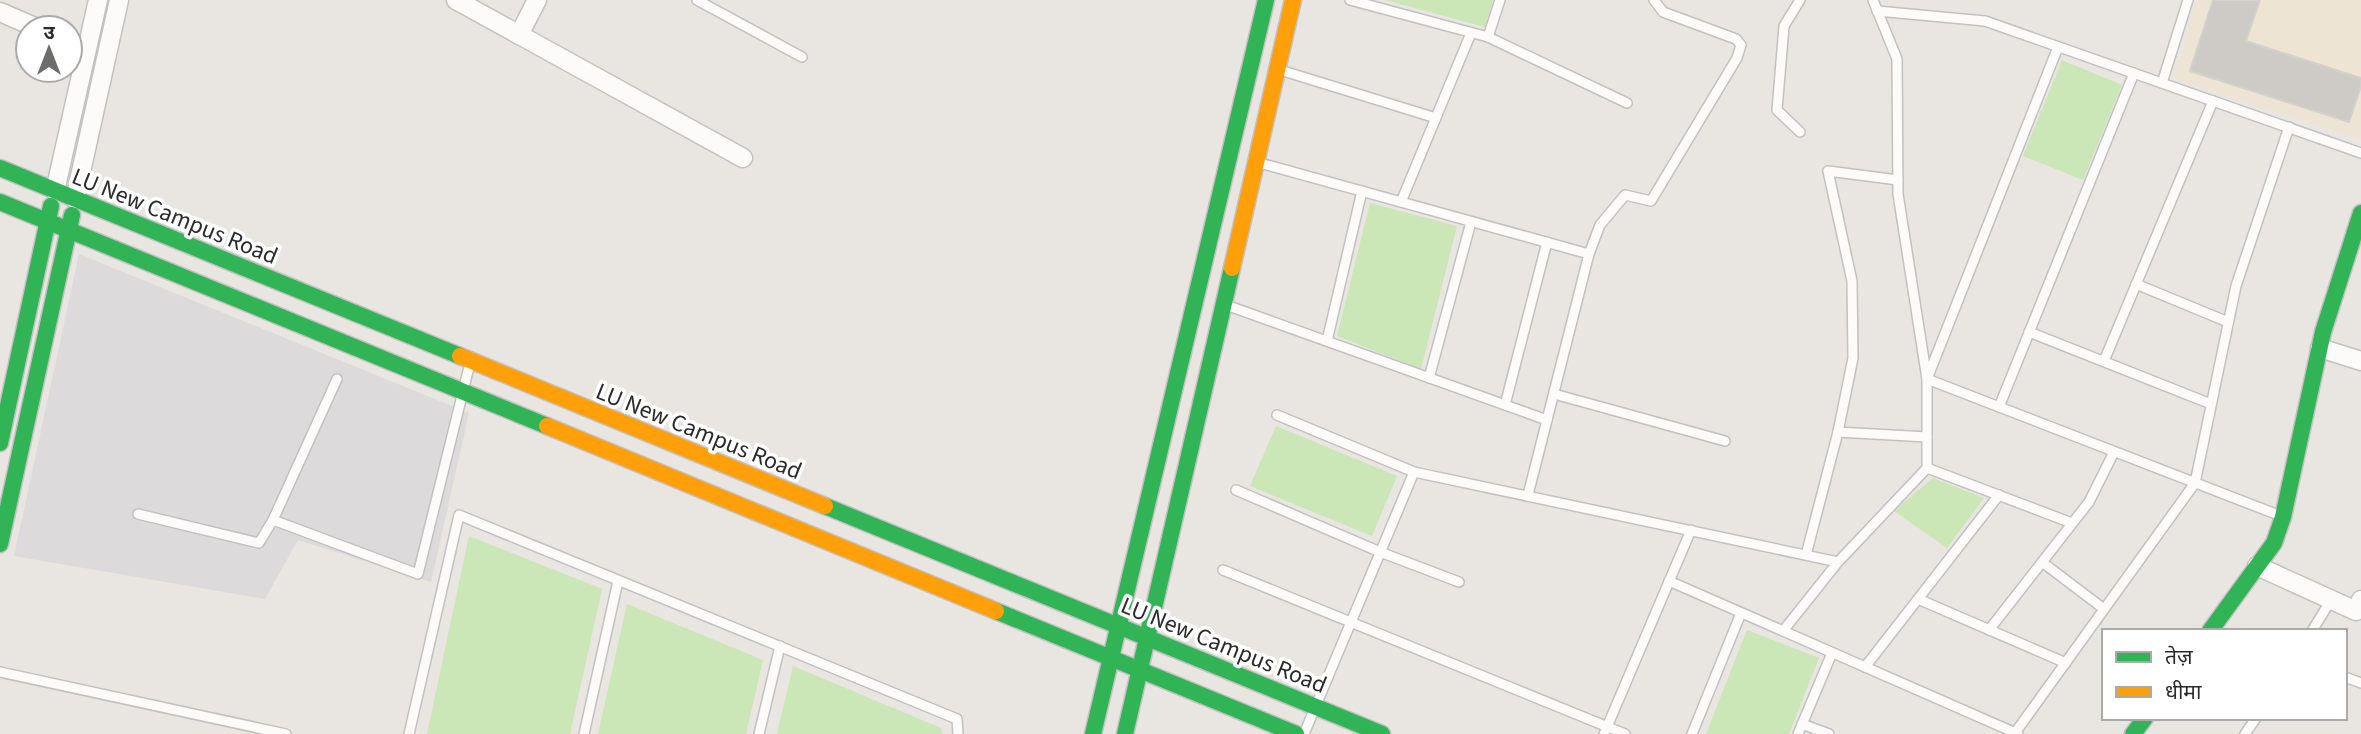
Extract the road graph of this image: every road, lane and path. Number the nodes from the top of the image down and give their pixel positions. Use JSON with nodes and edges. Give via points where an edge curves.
{"nodes":[{"id":1,"x":98,"y":0,"type":"edge"},
{"id":2,"x":119,"y":0,"type":"edge"},
{"id":3,"x":456,"y":0,"type":"edge"},
{"id":4,"x":537,"y":0,"type":"edge"},
{"id":5,"x":697,"y":0,"type":"edge"},
{"id":6,"x":1266,"y":0,"type":"edge"},
{"id":7,"x":1293,"y":0,"type":"edge"},
{"id":8,"x":1350,"y":0,"type":"edge"},
{"id":9,"x":1500,"y":0,"type":"edge"},
{"id":10,"x":1654,"y":0,"type":"edge"},
{"id":11,"x":1800,"y":0,"type":"edge"},
{"id":12,"x":1873,"y":0,"type":"edge"},
{"id":13,"x":2188,"y":0,"type":"edge"},
{"id":14,"x":1877,"y":11,"type":"junction"},
{"id":15,"x":84,"y":32,"type":"edge"},
{"id":16,"x":1471,"y":33,"type":"junction"},
{"id":17,"x":519,"y":35,"type":"junction"},
{"id":18,"x":1257,"y":37,"type":"junction"},
{"id":19,"x":1488,"y":37,"type":"junction"},
{"id":20,"x":1282,"y":46,"type":"junction"},
{"id":21,"x":2058,"y":47,"type":"junction"},
{"id":22,"x":802,"y":57,"type":"dead end"},
{"id":23,"x":1277,"y":69,"type":"junction"},
{"id":24,"x":2134,"y":73,"type":"junction"},
{"id":25,"x":2162,"y":83,"type":"junction"},
{"id":26,"x":72,"y":84,"type":"edge"},
{"id":27,"x":2213,"y":101,"type":"junction"},
{"id":28,"x":1628,"y":103,"type":"dead end"},
{"id":29,"x":1436,"y":118,"type":"junction"},
{"id":30,"x":2289,"y":127,"type":"junction"},
{"id":31,"x":1800,"y":132,"type":"dead end"},
{"id":32,"x":2361,"y":153,"type":"edge"},
{"id":33,"x":743,"y":158,"type":"dead end"},
{"id":34,"x":1256,"y":162,"type":"junction"},
{"id":35,"x":0,"y":168,"type":"edge"},
{"id":36,"x":1898,"y":180,"type":"junction"},
{"id":37,"x":55,"y":191,"type":"junction"},
{"id":38,"x":1362,"y":191,"type":"junction"},
{"id":39,"x":75,"y":199,"type":"junction"},
{"id":40,"x":0,"y":202,"type":"edge"},
{"id":41,"x":1401,"y":202,"type":"junction"},
{"id":42,"x":2361,"y":213,"type":"edge"},
{"id":43,"x":48,"y":222,"type":"junction"},
{"id":44,"x":1471,"y":222,"type":"junction"},
{"id":45,"x":69,"y":230,"type":"junction"},
{"id":46,"x":1547,"y":242,"type":"junction"},
{"id":47,"x":1589,"y":254,"type":"junction"},
{"id":48,"x":2136,"y":285,"type":"junction"},
{"id":49,"x":1198,"y":294,"type":"junction"},
{"id":50,"x":1223,"y":304,"type":"junction"},
{"id":51,"x":2228,"y":322,"type":"junction"},
{"id":52,"x":2029,"y":332,"type":"junction"},
{"id":53,"x":1326,"y":341,"type":"junction"},
{"id":54,"x":2320,"y":348,"type":"junction"},
{"id":55,"x":2361,"y":361,"type":"edge"},
{"id":56,"x":471,"y":362,"type":"junction"},
{"id":57,"x":2104,"y":362,"type":"junction"},
{"id":58,"x":1429,"y":377,"type":"junction"},
{"id":59,"x":337,"y":379,"type":"dead end"},
{"id":60,"x":1927,"y":379,"type":"junction"},
{"id":61,"x":462,"y":392,"type":"junction"},
{"id":62,"x":1554,"y":394,"type":"junction"},
{"id":63,"x":2211,"y":404,"type":"junction"},
{"id":64,"x":1505,"y":405,"type":"junction"},
{"id":65,"x":1999,"y":407,"type":"junction"},
{"id":66,"x":1277,"y":415,"type":"dead end"},
{"id":67,"x":1547,"y":420,"type":"junction"},
{"id":68,"x":1838,"y":432,"type":"junction"},
{"id":69,"x":1927,"y":437,"type":"junction"},
{"id":70,"x":1725,"y":441,"type":"dead end"},
{"id":71,"x":0,"y":443,"type":"edge"},
{"id":72,"x":2114,"y":452,"type":"junction"},
{"id":73,"x":1927,"y":468,"type":"junction"},
{"id":74,"x":1414,"y":472,"type":"junction"},
{"id":75,"x":2195,"y":483,"type":"junction"},
{"id":76,"x":1236,"y":490,"type":"dead end"},
{"id":77,"x":1528,"y":495,"type":"junction"},
{"id":78,"x":1999,"y":495,"type":"junction"},
{"id":79,"x":138,"y":514,"type":"dead end"},
{"id":80,"x":2283,"y":517,"type":"junction"},
{"id":81,"x":273,"y":520,"type":"junction"},
{"id":82,"x":2072,"y":523,"type":"junction"},
{"id":83,"x":1691,"y":530,"type":"junction"},
{"id":84,"x":0,"y":544,"type":"edge"},
{"id":85,"x":1380,"y":552,"type":"junction"},
{"id":86,"x":1806,"y":555,"type":"junction"},
{"id":87,"x":1838,"y":562,"type":"junction"},
{"id":88,"x":2042,"y":562,"type":"junction"},
{"id":89,"x":2257,"y":566,"type":"junction"},
{"id":90,"x":1223,"y":570,"type":"dead end"},
{"id":91,"x":618,"y":580,"type":"junction"},
{"id":92,"x":1669,"y":581,"type":"junction"},
{"id":93,"x":1459,"y":582,"type":"dead end"},
{"id":94,"x":1918,"y":599,"type":"junction"},
{"id":95,"x":2332,"y":600,"type":"junction"},
{"id":96,"x":2359,"y":608,"type":"edge"},
{"id":97,"x":2104,"y":609,"type":"junction"},
{"id":98,"x":1741,"y":613,"type":"junction"},
{"id":99,"x":1351,"y":622,"type":"junction"},
{"id":100,"x":1119,"y":627,"type":"junction"},
{"id":101,"x":2211,"y":629,"type":"edge"},
{"id":102,"x":2313,"y":629,"type":"edge"},
{"id":103,"x":1989,"y":630,"type":"junction"},
{"id":104,"x":1783,"y":631,"type":"junction"},
{"id":105,"x":1147,"y":639,"type":"junction"},
{"id":106,"x":780,"y":646,"type":"junction"},
{"id":107,"x":1832,"y":653,"type":"junction"},
{"id":108,"x":1111,"y":659,"type":"junction"},
{"id":109,"x":2066,"y":663,"type":"junction"},
{"id":110,"x":1865,"y":667,"type":"junction"},
{"id":111,"x":1140,"y":670,"type":"junction"},
{"id":112,"x":0,"y":672,"type":"edge"},
{"id":113,"x":1315,"y":707,"type":"junction"},
{"id":114,"x":1802,"y":724,"type":"junction"},
{"id":115,"x":1605,"y":730,"type":"edge"},
{"id":116,"x":2016,"y":733,"type":"edge"},
{"id":117,"x":286,"y":734,"type":"edge"},
{"id":118,"x":409,"y":734,"type":"edge"},
{"id":119,"x":584,"y":734,"type":"edge"},
{"id":120,"x":759,"y":734,"type":"edge"},
{"id":121,"x":958,"y":734,"type":"edge"},
{"id":122,"x":1093,"y":734,"type":"edge"},
{"id":123,"x":1125,"y":734,"type":"edge"},
{"id":124,"x":1296,"y":734,"type":"edge"},
{"id":125,"x":1304,"y":734,"type":"edge"},
{"id":126,"x":1382,"y":734,"type":"edge"},
{"id":127,"x":1625,"y":734,"type":"edge"},
{"id":128,"x":1692,"y":734,"type":"edge"},
{"id":129,"x":1798,"y":734,"type":"edge"},
{"id":130,"x":1829,"y":734,"type":"edge"}],
"edges":[{"from":1,"to":15,"type":"street"},
{"from":2,"to":39,"type":"street"},
{"from":3,"to":17,"type":"street"},
{"from":4,"to":17,"type":"street"},
{"from":5,"to":22,"type":"lane"},
{"from":6,"to":18,"type":"street"},
{"from":7,"to":20,"type":"street"},
{"from":8,"to":16,"type":"lane"},
{"from":9,"to":19,"type":"lane"},
{"from":10,"to":47,"type":"lane","via":[[1664,12],[1736,39],[1741,45],[1651,201],[1625,195],[1600,225]]},
{"from":11,"to":31,"type":"lane","via":[[1784,26],[1777,110]]},
{"from":12,"to":14,"type":"lane"},
{"from":13,"to":25,"type":"lane"},
{"from":14,"to":21,"type":"lane","via":[[1985,21]]},
{"from":14,"to":36,"type":"lane","via":[[1897,59]]},
{"from":16,"to":19,"type":"lane"},
{"from":16,"to":29,"type":"lane"},
{"from":17,"to":33,"type":"street"},
{"from":18,"to":20,"type":"street"},
{"from":18,"to":49,"type":"street"},
{"from":19,"to":28,"type":"lane"},
{"from":20,"to":23,"type":"street"},
{"from":21,"to":24,"type":"lane"},
{"from":21,"to":60,"type":"lane"},
{"from":23,"to":29,"type":"lane"},
{"from":23,"to":34,"type":"street"},
{"from":24,"to":25,"type":"lane"},
{"from":24,"to":52,"type":"lane"},
{"from":25,"to":27,"type":"lane"},
{"from":26,"to":37,"type":"street"},
{"from":27,"to":30,"type":"lane"},
{"from":27,"to":48,"type":"lane"},
{"from":29,"to":41,"type":"lane"},
{"from":30,"to":32,"type":"lane"},
{"from":30,"to":51,"type":"lane"},
{"from":34,"to":38,"type":"lane"},
{"from":34,"to":50,"type":"street"},
{"from":35,"to":37,"type":"street","name":"LU New Campus Road"},
{"from":36,"to":60,"type":"lane"},
{"from":36,"to":68,"type":"lane","via":[[1828,171],[1852,281],[1853,358]]},
{"from":37,"to":39,"type":"street","name":"LU New Campus Road"},
{"from":37,"to":43,"type":"street"},
{"from":38,"to":41,"type":"lane"},
{"from":38,"to":53,"type":"lane"},
{"from":39,"to":45,"type":"street"},
{"from":39,"to":56,"type":"street","name":"LU New Campus Road"},
{"from":40,"to":43,"type":"street"},
{"from":41,"to":44,"type":"lane"},
{"from":42,"to":54,"type":"street"},
{"from":43,"to":45,"type":"street"},
{"from":43,"to":71,"type":"street"},
{"from":44,"to":46,"type":"lane"},
{"from":44,"to":58,"type":"lane"},
{"from":45,"to":61,"type":"street"},
{"from":45,"to":84,"type":"street","via":[[13,461]]},
{"from":46,"to":47,"type":"lane"},
{"from":46,"to":64,"type":"lane"},
{"from":47,"to":62,"type":"lane"},
{"from":48,"to":51,"type":"lane"},
{"from":48,"to":57,"type":"lane"},
{"from":49,"to":50,"type":"lane"},
{"from":49,"to":100,"type":"street"},
{"from":50,"to":53,"type":"lane"},
{"from":50,"to":105,"type":"street"},
{"from":51,"to":63,"type":"lane"},
{"from":52,"to":57,"type":"lane"},
{"from":52,"to":65,"type":"lane"},
{"from":53,"to":58,"type":"lane"},
{"from":54,"to":55,"type":"street"},
{"from":54,"to":80,"type":"street"},
{"from":56,"to":61,"type":"lane"},
{"from":56,"to":100,"type":"street","name":"LU New Campus Road"},
{"from":57,"to":63,"type":"lane"},
{"from":58,"to":64,"type":"lane"},
{"from":59,"to":81,"type":"lane"},
{"from":60,"to":65,"type":"lane"},
{"from":60,"to":69,"type":"lane"},
{"from":61,"to":81,"type":"lane","via":[[418,574]]},
{"from":61,"to":108,"type":"street"},
{"from":62,"to":67,"type":"lane"},
{"from":62,"to":70,"type":"lane"},
{"from":63,"to":75,"type":"lane"},
{"from":64,"to":67,"type":"lane"},
{"from":65,"to":72,"type":"lane"},
{"from":66,"to":74,"type":"lane"},
{"from":67,"to":77,"type":"lane"},
{"from":68,"to":69,"type":"lane"},
{"from":68,"to":86,"type":"lane"},
{"from":69,"to":73,"type":"lane"},
{"from":72,"to":75,"type":"lane"},
{"from":72,"to":82,"type":"lane","via":[[2089,502]]},
{"from":73,"to":78,"type":"lane"},
{"from":73,"to":87,"type":"lane"},
{"from":74,"to":77,"type":"lane"},
{"from":74,"to":85,"type":"lane"},
{"from":75,"to":80,"type":"lane"},
{"from":75,"to":97,"type":"lane"},
{"from":76,"to":85,"type":"lane"},
{"from":77,"to":83,"type":"lane"},
{"from":78,"to":82,"type":"lane"},
{"from":78,"to":94,"type":"lane"},
{"from":79,"to":81,"type":"lane","via":[[259,543]]},
{"from":80,"to":89,"type":"street","via":[[2274,543]]},
{"from":82,"to":88,"type":"lane"},
{"from":83,"to":86,"type":"lane"},
{"from":83,"to":92,"type":"lane"},
{"from":85,"to":93,"type":"lane"},
{"from":85,"to":99,"type":"lane"},
{"from":86,"to":87,"type":"lane"},
{"from":87,"to":104,"type":"lane"},
{"from":88,"to":97,"type":"lane"},
{"from":88,"to":103,"type":"lane"},
{"from":89,"to":95,"type":"street"},
{"from":89,"to":101,"type":"street"},
{"from":90,"to":99,"type":"lane"},
{"from":91,"to":106,"type":"lane"},
{"from":91,"to":118,"type":"lane","via":[[458,516]]},
{"from":91,"to":119,"type":"lane"},
{"from":92,"to":98,"type":"lane"},
{"from":92,"to":115,"type":"lane"},
{"from":94,"to":103,"type":"lane"},
{"from":94,"to":110,"type":"lane"},
{"from":95,"to":96,"type":"street"},
{"from":95,"to":102,"type":"lane"},
{"from":97,"to":109,"type":"lane"},
{"from":98,"to":104,"type":"lane"},
{"from":98,"to":128,"type":"lane"},
{"from":99,"to":113,"type":"lane"},
{"from":99,"to":115,"type":"lane"},
{"from":100,"to":105,"type":"street","name":"LU New Campus Road"},
{"from":100,"to":108,"type":"street"},
{"from":103,"to":109,"type":"lane"},
{"from":104,"to":107,"type":"lane"},
{"from":105,"to":111,"type":"street"},
{"from":105,"to":113,"type":"street","name":"LU New Campus Road"},
{"from":106,"to":120,"type":"lane"},
{"from":106,"to":121,"type":"lane","via":[[957,719]]},
{"from":107,"to":110,"type":"lane"},
{"from":107,"to":114,"type":"lane"},
{"from":108,"to":111,"type":"street"},
{"from":108,"to":122,"type":"street"},
{"from":109,"to":116,"type":"lane"},
{"from":110,"to":116,"type":"lane"},
{"from":111,"to":123,"type":"street"},
{"from":111,"to":124,"type":"street"},
{"from":112,"to":117,"type":"lane"},
{"from":113,"to":125,"type":"lane"},
{"from":113,"to":126,"type":"street","name":"LU New Campus Road"},
{"from":114,"to":129,"type":"lane"},
{"from":114,"to":130,"type":"lane"},
{"from":115,"to":127,"type":"lane"}]}
